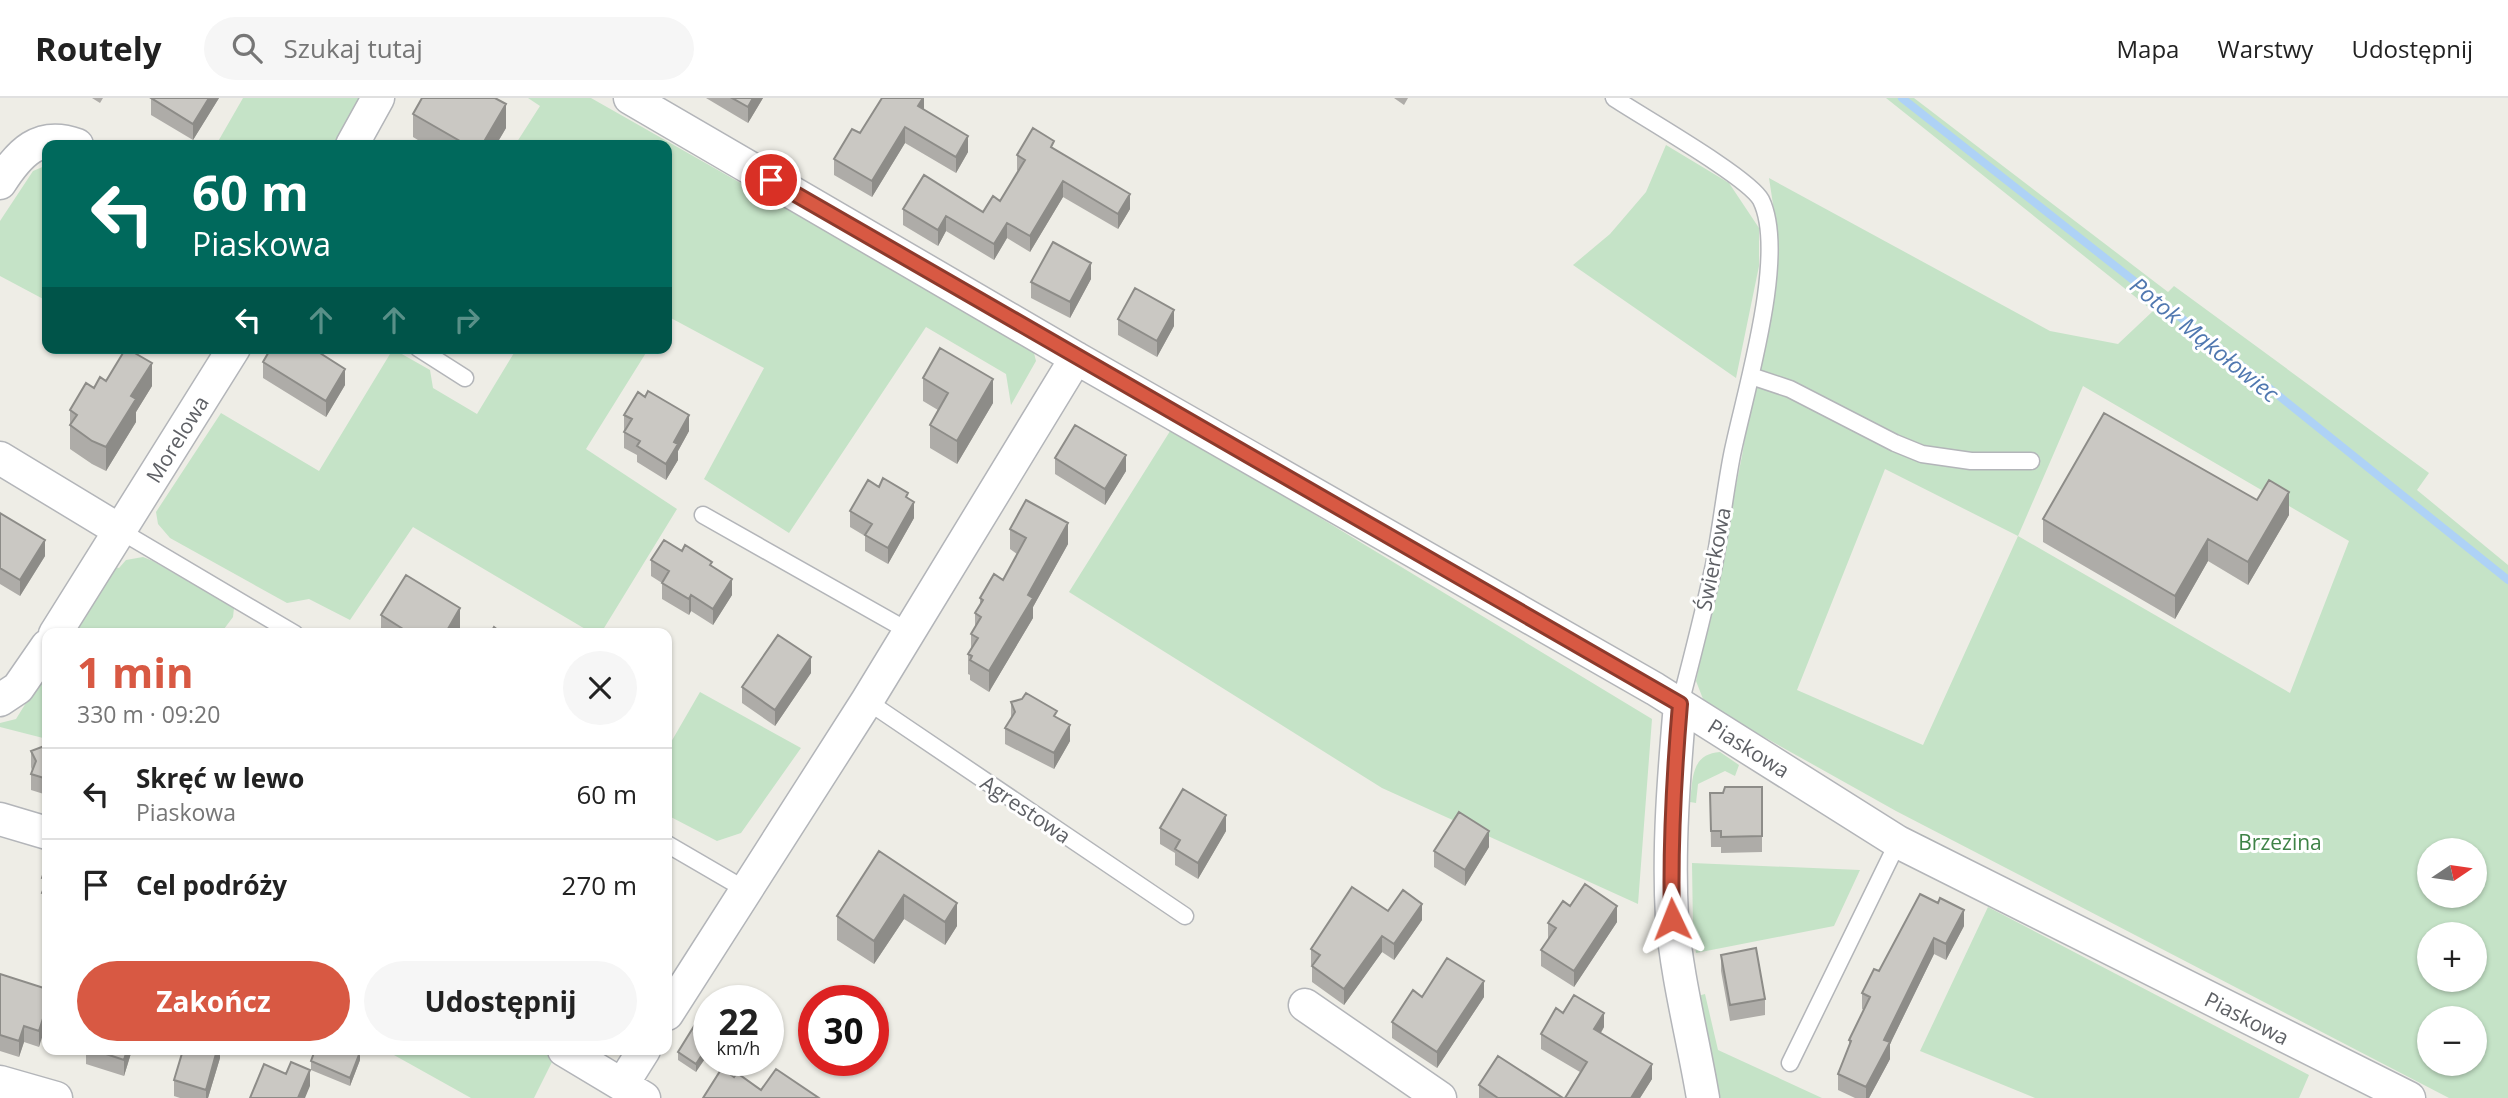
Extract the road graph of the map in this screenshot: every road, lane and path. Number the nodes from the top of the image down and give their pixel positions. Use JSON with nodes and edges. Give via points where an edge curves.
{"nodes":[{"id":1,"x":378,"y":98,"type":"edge"},
{"id":2,"x":630,"y":98,"type":"edge"},
{"id":3,"x":1614,"y":98,"type":"edge"},
{"id":4,"x":355,"y":140,"type":"edge"},
{"id":5,"x":42,"y":144,"type":"edge"},
{"id":6,"x":0,"y":183,"type":"edge"},
{"id":7,"x":230,"y":354,"type":"edge"},
{"id":8,"x":428,"y":354,"type":"edge"},
{"id":9,"x":1076,"y":358,"type":"junction"},
{"id":10,"x":1751,"y":376,"type":"junction"},
{"id":11,"x":466,"y":378,"type":"dead end"},
{"id":12,"x":0,"y":458,"type":"edge"},
{"id":13,"x":2031,"y":461,"type":"dead end"},
{"id":14,"x":703,"y":514,"type":"dead end"},
{"id":15,"x":120,"y":530,"type":"junction"},
{"id":16,"x":59,"y":628,"type":"edge"},
{"id":17,"x":285,"y":628,"type":"edge"},
{"id":18,"x":910,"y":632,"type":"junction"},
{"id":19,"x":42,"y":654,"type":"edge"},
{"id":20,"x":4,"y":698,"type":"edge"},
{"id":21,"x":867,"y":701,"type":"junction"},
{"id":22,"x":1680,"y":704,"type":"junction"},
{"id":23,"x":0,"y":819,"type":"edge"},
{"id":24,"x":42,"y":832,"type":"edge"},
{"id":25,"x":1898,"y":842,"type":"junction"},
{"id":26,"x":672,"y":847,"type":"edge"},
{"id":27,"x":746,"y":890,"type":"junction"},
{"id":28,"x":1185,"y":916,"type":"dead end"},
{"id":29,"x":1305,"y":1005,"type":"dead end"},
{"id":30,"x":672,"y":1006,"type":"edge"},
{"id":31,"x":572,"y":1055,"type":"edge"},
{"id":32,"x":643,"y":1055,"type":"edge"},
{"id":33,"x":1790,"y":1063,"type":"dead end"},
{"id":34,"x":0,"y":1082,"type":"edge"},
{"id":35,"x":633,"y":1091,"type":"edge"},
{"id":36,"x":56,"y":1098,"type":"edge"},
{"id":37,"x":1440,"y":1098,"type":"edge"},
{"id":38,"x":1703,"y":1098,"type":"edge"},
{"id":39,"x":2409,"y":1098,"type":"edge"}],
"edges":[{"from":1,"to":4,"type":"street"},
{"from":2,"to":9,"type":"street","name":"Piaskowa"},
{"from":3,"to":10,"type":"lane","name":"Świerkowa","via":[[1738,177],[1761,199],[1769,227],[1769,268]]},
{"from":5,"to":6,"type":"street","via":[[15,160]]},
{"from":7,"to":15,"type":"street","name":"Morelowa"},
{"from":8,"to":11,"type":"lane"},
{"from":9,"to":18,"type":"street"},
{"from":9,"to":22,"type":"street","name":"Piaskowa"},
{"from":10,"to":13,"type":"lane","via":[[1790,388],[1922,454],[1970,461]]},
{"from":10,"to":22,"type":"lane","name":"Świerkowa"},
{"from":12,"to":15,"type":"street"},
{"from":14,"to":18,"type":"lane"},
{"from":15,"to":16,"type":"street","name":"Morelowa"},
{"from":15,"to":17,"type":"lane"},
{"from":18,"to":21,"type":"street"},
{"from":19,"to":20,"type":"street","via":[[19,688]]},
{"from":21,"to":27,"type":"street"},
{"from":21,"to":28,"type":"lane","name":"Agrestowa"},
{"from":22,"to":25,"type":"street","name":"Piaskowa"},
{"from":22,"to":38,"type":"street","name":"Świerkowa","via":[[1672,919]]},
{"from":23,"to":24,"type":"street"},
{"from":25,"to":33,"type":"lane"},
{"from":25,"to":39,"type":"street","name":"Piaskowa"},
{"from":26,"to":27,"type":"lane"},
{"from":27,"to":30,"type":"street"},
{"from":29,"to":37,"type":"street"},
{"from":31,"to":35,"type":"street"},
{"from":32,"to":35,"type":"street"},
{"from":34,"to":36,"type":"street"}]}
